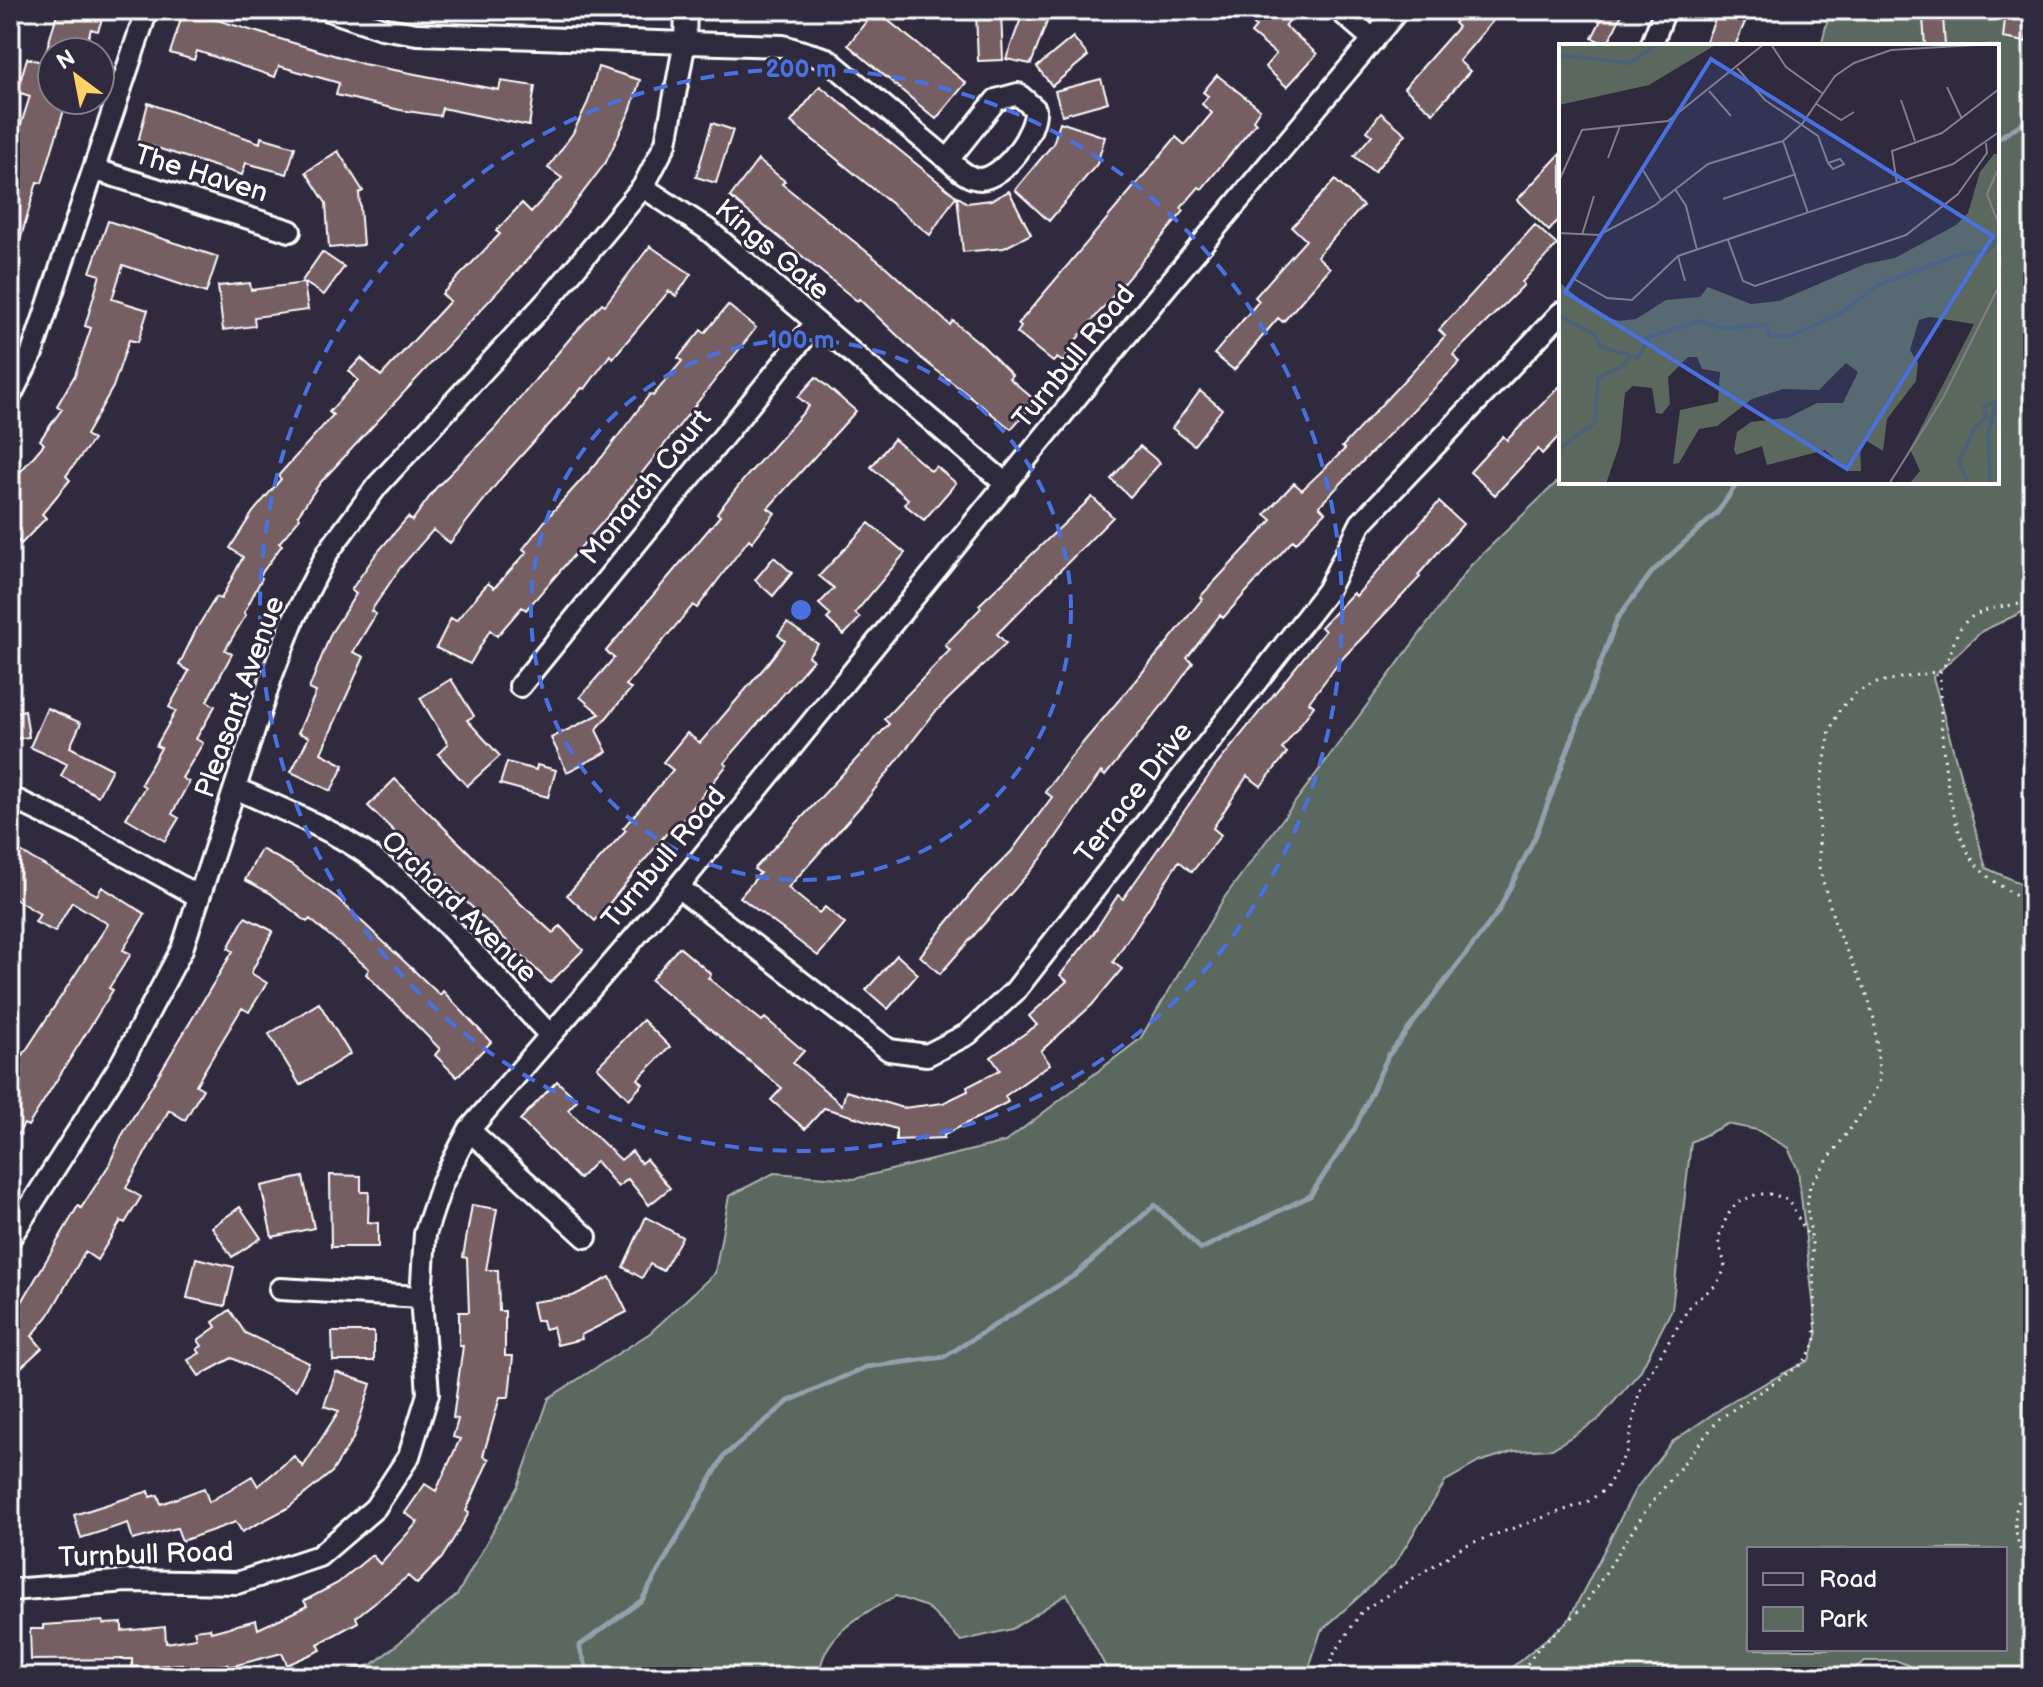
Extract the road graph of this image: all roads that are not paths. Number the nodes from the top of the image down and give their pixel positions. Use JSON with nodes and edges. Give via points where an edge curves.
{"nodes":[{"id":1,"x":147,"y":10,"type":"edge"},
{"id":2,"x":328,"y":10,"type":"edge"},
{"id":3,"x":686,"y":10,"type":"edge"},
{"id":4,"x":1339,"y":10,"type":"edge"},
{"id":5,"x":1398,"y":10,"type":"edge"},
{"id":6,"x":1665,"y":10,"type":"edge"},
{"id":7,"x":1374,"y":40,"type":"junction"},
{"id":8,"x":685,"y":41,"type":"junction"},
{"id":9,"x":1652,"y":44,"type":"edge"},
{"id":10,"x":948,"y":160,"type":"junction"},
{"id":11,"x":96,"y":170,"type":"junction"},
{"id":12,"x":643,"y":187,"type":"junction"},
{"id":13,"x":290,"y":231,"type":"dead end"},
{"id":14,"x":1559,"y":315,"type":"edge"},
{"id":15,"x":816,"y":323,"type":"junction"},
{"id":16,"x":10,"y":397,"type":"edge"},
{"id":17,"x":1007,"y":485,"type":"junction"},
{"id":18,"x":520,"y":686,"type":"dead end"},
{"id":19,"x":237,"y":789,"type":"junction"},
{"id":20,"x":10,"y":797,"type":"edge"},
{"id":21,"x":678,"y":887,"type":"junction"},
{"id":22,"x":198,"y":896,"type":"junction"},
{"id":23,"x":549,"y":1034,"type":"junction"},
{"id":24,"x":469,"y":1130,"type":"junction"},
{"id":25,"x":586,"y":1237,"type":"dead end"},
{"id":26,"x":10,"y":1238,"type":"edge"},
{"id":27,"x":280,"y":1289,"type":"dead end"},
{"id":28,"x":421,"y":1297,"type":"junction"},
{"id":29,"x":10,"y":1590,"type":"edge"}],
"edges":[{"from":1,"to":11,"type":"street"},
{"from":2,"to":8,"type":"street","via":[[417,34]]},
{"from":3,"to":8,"type":"street","name":"Pleasant Avenue"},
{"from":4,"to":7,"type":"street"},
{"from":5,"to":7,"type":"street","name":"Turnbull Road"},
{"from":6,"to":9,"type":"street"},
{"from":7,"to":17,"type":"street","name":"Turnbull Road"},
{"from":8,"to":10,"type":"street","via":[[783,46],[827,59]]},
{"from":8,"to":12,"type":"street","name":"Pleasant Avenue","via":[[666,143]]},
{"from":10,"to":10,"type":"street","via":[[969,177],[993,174],[1031,130],[1035,109],[1018,94],[996,100]]},
{"from":11,"to":13,"type":"street","name":"The Haven"},
{"from":11,"to":16,"type":"street","via":[[32,353]]},
{"from":12,"to":15,"type":"street","name":"Kings Gate","via":[[707,229]]},
{"from":12,"to":19,"type":"street","name":"Pleasant Avenue","via":[[568,278],[377,486],[328,552],[288,632]]},
{"from":14,"to":21,"type":"street","name":"Terrace Drive","via":[[1361,523],[1327,591],[1015,991],[968,1034],[927,1055],[889,1050]]},
{"from":15,"to":17,"type":"street","name":"Kings Gate"},
{"from":15,"to":18,"type":"street","name":"Monarch Court"},
{"from":17,"to":21,"type":"street","name":"Turnbull Road"},
{"from":19,"to":22,"type":"street","name":"Pleasant Avenue"},
{"from":19,"to":23,"type":"street","name":"Orchard Avenue","via":[[351,844],[395,878]]},
{"from":20,"to":22,"type":"street"},
{"from":21,"to":23,"type":"street","name":"Turnbull Road"},
{"from":22,"to":26,"type":"street","name":"Pleasant Avenue","via":[[182,949],[142,1026]]},
{"from":23,"to":24,"type":"street","name":"Turnbull Road"},
{"from":24,"to":25,"type":"street"},
{"from":24,"to":28,"type":"street","name":"Turnbull Road","via":[[442,1183],[425,1234]]},
{"from":27,"to":28,"type":"street"},
{"from":28,"to":29,"type":"street","name":"Turnbull Road","via":[[428,1394],[409,1456],[375,1508],[319,1556],[237,1583],[127,1581]]}]}
